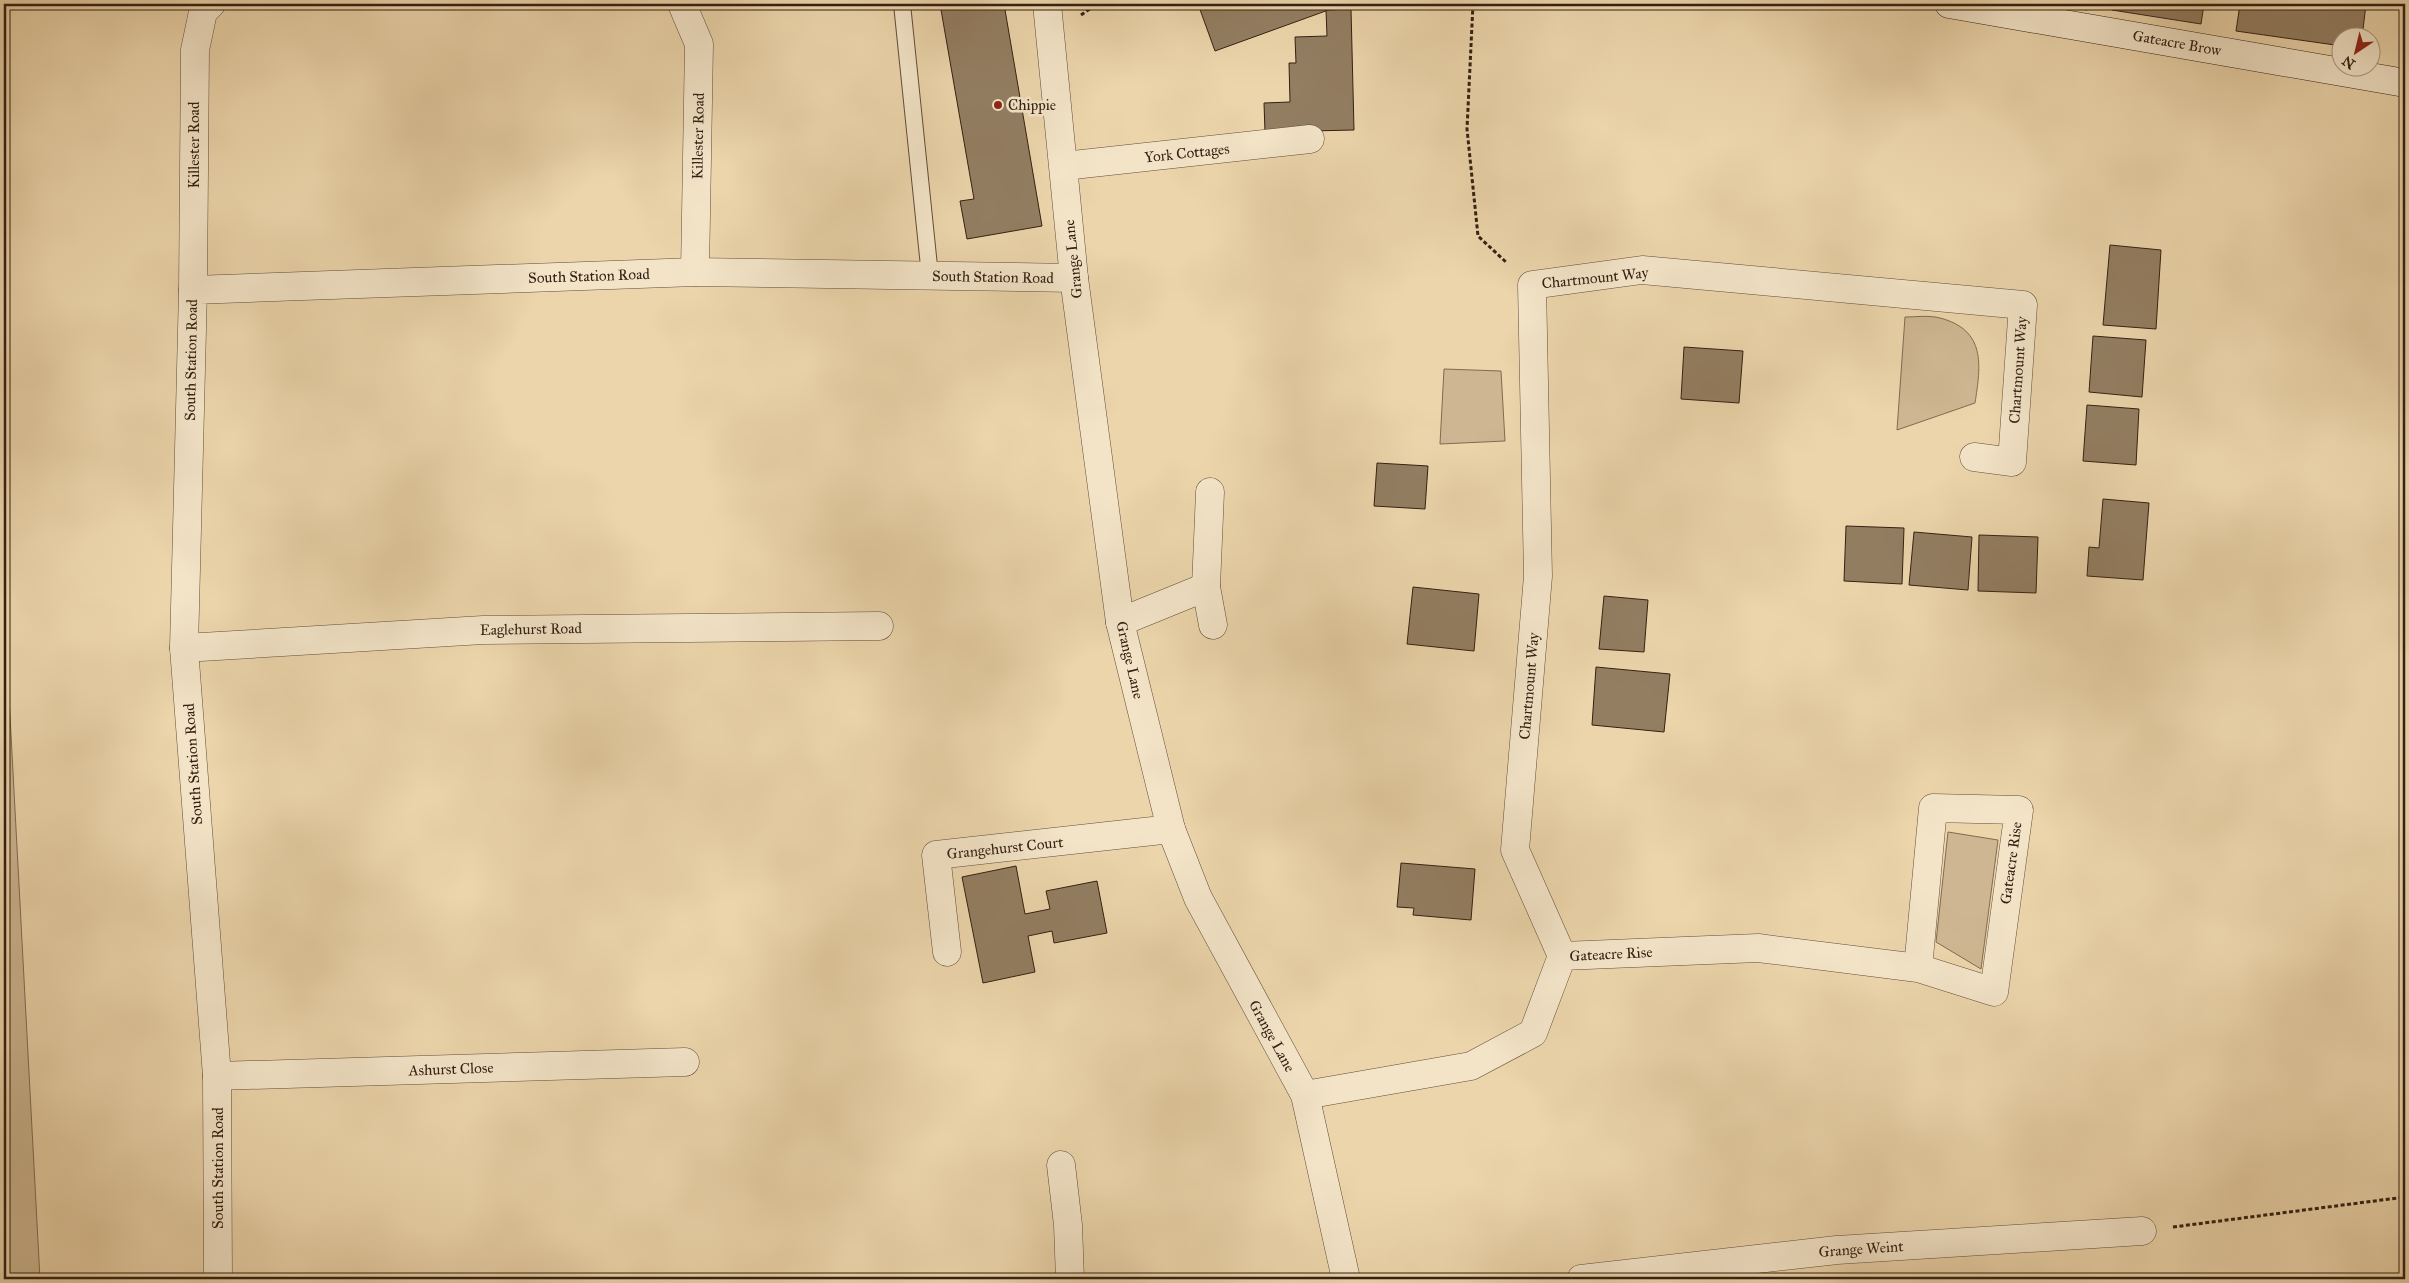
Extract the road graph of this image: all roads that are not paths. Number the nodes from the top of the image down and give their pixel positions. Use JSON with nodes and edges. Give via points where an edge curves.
{"nodes":[{"id":1,"x":211,"y":4,"type":"edge"},
{"id":2,"x":682,"y":4,"type":"edge"},
{"id":3,"x":902,"y":4,"type":"edge"},
{"id":4,"x":1047,"y":4,"type":"edge"},
{"id":5,"x":1962,"y":5,"type":"edge"},
{"id":6,"x":2405,"y":83,"type":"edge"},
{"id":7,"x":1310,"y":139,"type":"dead end"},
{"id":8,"x":1064,"y":166,"type":"junction"},
{"id":9,"x":695,"y":272,"type":"junction"},
{"id":10,"x":930,"y":276,"type":"junction"},
{"id":11,"x":1074,"y":278,"type":"junction"},
{"id":12,"x":193,"y":290,"type":"junction"},
{"id":13,"x":1974,"y":458,"type":"dead end"},
{"id":14,"x":1210,"y":492,"type":"dead end"},
{"id":15,"x":1206,"y":587,"type":"junction"},
{"id":16,"x":1120,"y":622,"type":"junction"},
{"id":17,"x":1213,"y":625,"type":"dead end"},
{"id":18,"x":879,"y":626,"type":"dead end"},
{"id":19,"x":184,"y":648,"type":"junction"},
{"id":20,"x":1171,"y":829,"type":"junction"},
{"id":21,"x":947,"y":952,"type":"dead end"},
{"id":22,"x":1562,"y":956,"type":"junction"},
{"id":23,"x":1918,"y":968,"type":"junction"},
{"id":24,"x":684,"y":1062,"type":"dead end"},
{"id":25,"x":217,"y":1076,"type":"junction"},
{"id":26,"x":1305,"y":1095,"type":"junction"},
{"id":27,"x":1061,"y":1165,"type":"dead end"},
{"id":28,"x":2142,"y":1231,"type":"road end"},
{"id":29,"x":218,"y":1279,"type":"edge"},
{"id":30,"x":1070,"y":1279,"type":"edge"},
{"id":31,"x":1346,"y":1279,"type":"edge"},
{"id":32,"x":1581,"y":1279,"type":"edge"}],
"edges":[{"from":1,"to":12,"type":"street","name":"Killester Road","via":[[203,12],[195,50]]},
{"from":2,"to":9,"type":"street","name":"Killester Road","via":[[699,44]]},
{"from":3,"to":10,"type":"lane"},
{"from":4,"to":8,"type":"street","name":"Grange Lane"},
{"from":5,"to":6,"type":"street","name":"Gateacre Brow"},
{"from":7,"to":8,"type":"street","name":"York Cottages"},
{"from":8,"to":11,"type":"street","name":"Grange Lane"},
{"from":9,"to":10,"type":"street","name":"South Station Road"},
{"from":9,"to":12,"type":"street","name":"South Station Road"},
{"from":10,"to":11,"type":"street","name":"South Station Road"},
{"from":11,"to":16,"type":"street","name":"Grange Lane"},
{"from":12,"to":19,"type":"street","name":"South Station Road"},
{"from":13,"to":22,"type":"street","name":"Chartmount Way","via":[[2012,462],[2023,305],[1642,270],[1532,285],[1538,576],[1515,850]]},
{"from":14,"to":15,"type":"street"},
{"from":15,"to":16,"type":"street"},
{"from":15,"to":17,"type":"street"},
{"from":16,"to":20,"type":"street","name":"Grange Lane"},
{"from":18,"to":19,"type":"street","name":"Eaglehurst Road","via":[[483,630]]},
{"from":19,"to":25,"type":"street","name":"South Station Road"},
{"from":20,"to":21,"type":"street","name":"Grangehurst Court","via":[[936,855]]},
{"from":20,"to":26,"type":"street","name":"Grange Lane","via":[[1198,898]]},
{"from":22,"to":23,"type":"street","name":"Gateacre Rise","via":[[1758,948]]},
{"from":22,"to":26,"type":"street","name":"Gateacre Rise","via":[[1533,1032],[1510,1045],[1471,1066]]},
{"from":23,"to":23,"type":"street","name":"Gateacre Rise","via":[[1933,808],[2019,810],[1994,992]]},
{"from":24,"to":25,"type":"street","name":"Ashurst Close"},
{"from":25,"to":29,"type":"street","name":"South Station Road"},
{"from":26,"to":31,"type":"street","name":"Grange Lane"},
{"from":27,"to":30,"type":"street"},
{"from":28,"to":32,"type":"street","name":"Grange Weint","via":[[1837,1250]]}]}
